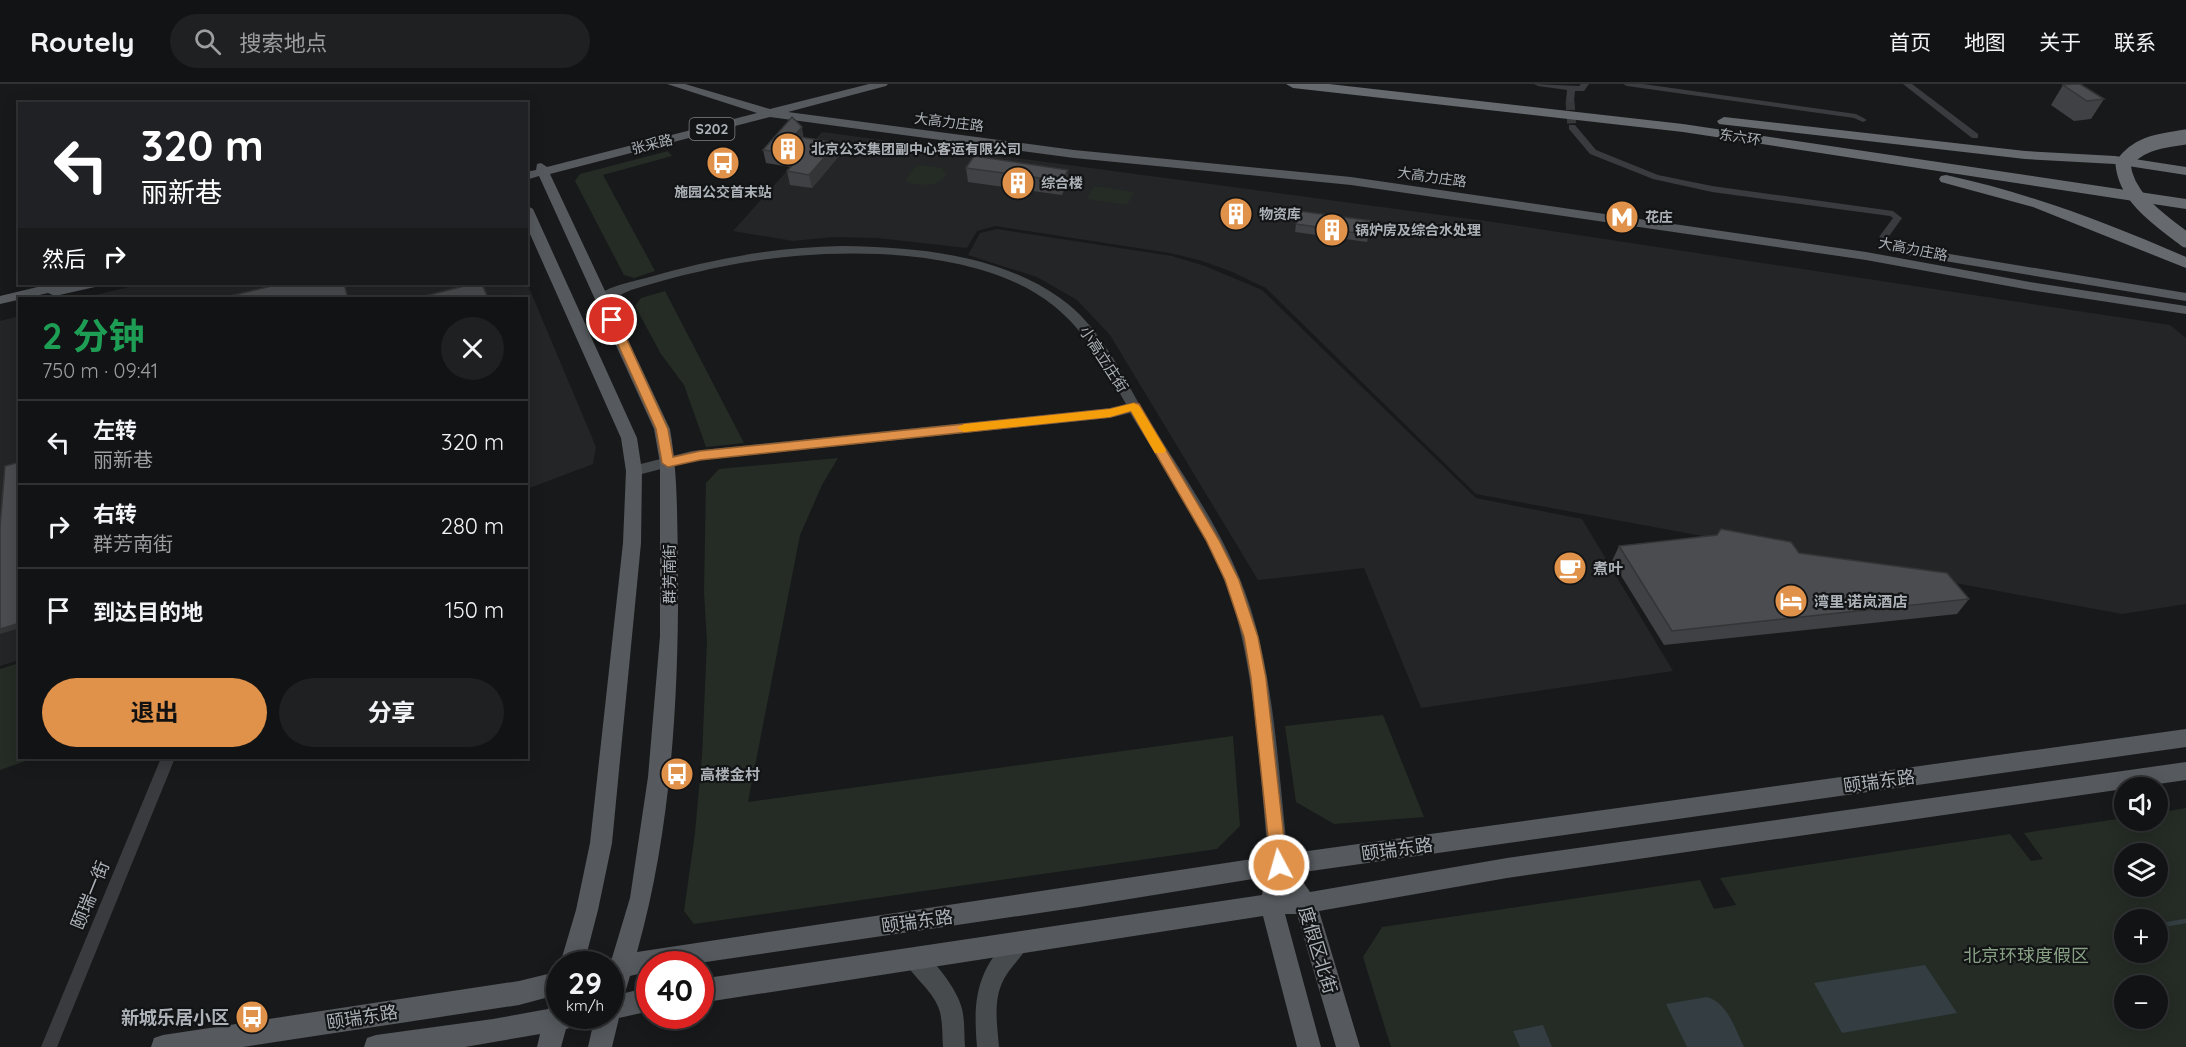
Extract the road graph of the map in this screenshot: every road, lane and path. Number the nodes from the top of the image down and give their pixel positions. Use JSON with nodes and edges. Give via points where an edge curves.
{"nodes":[{"id":1,"x":673,"y":84,"type":"edge"},
{"id":2,"x":714,"y":84,"type":"edge"},
{"id":3,"x":863,"y":84,"type":"edge"},
{"id":4,"x":882,"y":84,"type":"edge"},
{"id":5,"x":1293,"y":84,"type":"edge"},
{"id":6,"x":1409,"y":84,"type":"edge"},
{"id":7,"x":1538,"y":84,"type":"edge"},
{"id":8,"x":1585,"y":84,"type":"edge"},
{"id":9,"x":1627,"y":84,"type":"edge"},
{"id":10,"x":1907,"y":84,"type":"edge"},
{"id":11,"x":1571,"y":88,"type":"junction"},
{"id":12,"x":1570,"y":100,"type":"tunnel mouth"},
{"id":13,"x":1471,"y":103,"type":"junction"},
{"id":14,"x":1592,"y":106,"type":"junction"},
{"id":15,"x":775,"y":109,"type":"junction"},
{"id":16,"x":837,"y":118,"type":"junction"},
{"id":17,"x":1863,"y":120,"type":"dead end"},
{"id":18,"x":1572,"y":127,"type":"tunnel mouth"},
{"id":19,"x":1976,"y":136,"type":"dead end"},
{"id":20,"x":2186,"y":137,"type":"edge"},
{"id":21,"x":2186,"y":144,"type":"edge"},
{"id":22,"x":534,"y":171,"type":"edge"},
{"id":23,"x":2186,"y":171,"type":"edge"},
{"id":24,"x":2186,"y":190,"type":"edge"},
{"id":25,"x":2186,"y":204,"type":"edge"},
{"id":26,"x":528,"y":213,"type":"edge"},
{"id":27,"x":2186,"y":230,"type":"edge"},
{"id":28,"x":1884,"y":237,"type":"dead end"},
{"id":29,"x":2186,"y":240,"type":"edge"},
{"id":30,"x":2186,"y":263,"type":"edge"},
{"id":31,"x":62,"y":285,"type":"edge"},
{"id":32,"x":86,"y":285,"type":"edge"},
{"id":33,"x":34,"y":297,"type":"edge"},
{"id":34,"x":2186,"y":297,"type":"edge"},
{"id":35,"x":602,"y":298,"type":"junction"},
{"id":36,"x":0,"y":300,"type":"edge"},
{"id":37,"x":18,"y":302,"type":"edge"},
{"id":38,"x":0,"y":306,"type":"edge"},
{"id":39,"x":2186,"y":310,"type":"edge"},
{"id":40,"x":1134,"y":407,"type":"junction"},
{"id":41,"x":668,"y":463,"type":"junction"},
{"id":42,"x":634,"y":471,"type":"junction"},
{"id":43,"x":2186,"y":738,"type":"edge"},
{"id":44,"x":168,"y":759,"type":"edge"},
{"id":45,"x":2186,"y":771,"type":"edge"},
{"id":46,"x":1279,"y":865,"type":"junction"},
{"id":47,"x":1305,"y":903,"type":"junction"},
{"id":48,"x":1271,"y":904,"type":"junction"},
{"id":49,"x":1017,"y":942,"type":"junction"},
{"id":50,"x":576,"y":951,"type":"edge"},
{"id":51,"x":622,"y":951,"type":"edge"},
{"id":52,"x":914,"y":958,"type":"junction"},
{"id":53,"x":624,"y":967,"type":"edge"},
{"id":54,"x":546,"y":986,"type":"edge"},
{"id":55,"x":714,"y":989,"type":"edge"},
{"id":56,"x":546,"y":1018,"type":"edge"},
{"id":57,"x":557,"y":1029,"type":"edge"},
{"id":58,"x":604,"y":1029,"type":"edge"},
{"id":59,"x":49,"y":1047,"type":"edge"},
{"id":60,"x":163,"y":1047,"type":"edge"},
{"id":61,"x":376,"y":1047,"type":"edge"},
{"id":62,"x":549,"y":1047,"type":"edge"},
{"id":63,"x":600,"y":1047,"type":"edge"},
{"id":64,"x":954,"y":1047,"type":"edge"},
{"id":65,"x":988,"y":1047,"type":"edge"},
{"id":66,"x":1309,"y":1047,"type":"edge"},
{"id":67,"x":1347,"y":1047,"type":"edge"}],
"edges":[{"from":1,"to":15,"type":"main road","name":"大高力庄路"},
{"from":2,"to":15,"type":"main road","name":"大高力庄路"},
{"from":3,"to":15,"type":"main road","name":"张采路","number":"S202"},
{"from":4,"to":15,"type":"main road","name":"张采路","number":"S202"},
{"from":5,"to":13,"type":"highway","name":"东六环"},
{"from":6,"to":14,"type":"highway","name":"东六环"},
{"from":7,"to":11,"type":"street"},
{"from":8,"to":11,"type":"street","via":[[1581,89]]},
{"from":9,"to":17,"type":"street"},
{"from":10,"to":19,"type":"street"},
{"from":11,"to":12,"type":"street"},
{"from":13,"to":25,"type":"highway","name":"东六环","via":[[1683,128]]},
{"from":13,"to":30,"type":"highway","via":[[1537,118],[1887,168],[1962,183],[2063,211]]},
{"from":14,"to":23,"type":"highway","via":[[2016,154],[2115,160]]},
{"from":14,"to":24,"type":"highway","name":"东六环"},
{"from":15,"to":16,"type":"main road","name":"大高力庄路"},
{"from":15,"to":16,"type":"main road","name":"大高力庄路"},
{"from":15,"to":22,"type":"main road","name":"张采路","number":"S202"},
{"from":16,"to":34,"type":"main road","name":"大高力庄路","via":[[1281,162],[1468,185],[1834,238]]},
{"from":16,"to":39,"type":"main road","name":"大高力庄路","via":[[1074,154],[1363,182],[1866,256]]},
{"from":18,"to":28,"type":"street","via":[[1593,152],[1656,177],[1712,189],[1893,214],[1898,218]]},
{"from":20,"to":29,"type":"highway","bridge":true,"via":[[2143,144],[2123,162],[2122,168],[2131,194]]},
{"from":21,"to":27,"type":"highway","via":[[2156,149],[2138,164],[2136,176],[2143,192],[2159,210]]},
{"from":22,"to":35,"type":"main road","name":"群芳南街"},
{"from":26,"to":42,"type":"main road","via":[[629,438]]},
{"from":31,"to":36,"type":"main road"},
{"from":32,"to":33,"type":"main road"},
{"from":35,"to":40,"type":"street","name":"小高立庄街","via":[[619,289],[701,266],[780,252],[862,250],[962,263],[1014,278],[1069,310],[1088,329]]},
{"from":35,"to":41,"type":"main road","name":"群芳南街","via":[[662,429]]},
{"from":37,"to":38,"type":"main road"},
{"from":40,"to":41,"type":"street","via":[[1110,413],[700,455]]},
{"from":40,"to":46,"type":"street","name":"小高立庄街","via":[[1212,540],[1232,580],[1251,637]]},
{"from":41,"to":42,"type":"street"},
{"from":41,"to":51,"type":"main road","name":"群芳南街","via":[[669,636],[658,777],[641,898]]},
{"from":42,"to":50,"type":"main road","via":[[632,543],[601,843]]},
{"from":43,"to":46,"type":"main road","name":"颐瑞东路"},
{"from":44,"to":59,"type":"street","name":"颐瑞一街"},
{"from":45,"to":47,"type":"main road","name":"颐瑞东路","via":[[1507,868]]},
{"from":46,"to":47,"type":"main road","name":"度假区北街"},
{"from":46,"to":48,"type":"main road","name":"度假区北街"},
{"from":46,"to":53,"type":"main road","name":"颐瑞东路","via":[[653,959]]},
{"from":47,"to":48,"type":"main road","name":"颐瑞东路"},
{"from":47,"to":67,"type":"main road","name":"度假区北街"},
{"from":48,"to":49,"type":"main road","name":"颐瑞东路"},
{"from":48,"to":66,"type":"main road","name":"度假区北街"},
{"from":49,"to":52,"type":"main road","name":"颐瑞东路"},
{"from":49,"to":65,"type":"street","via":[[988,983],[984,1003]]},
{"from":52,"to":55,"type":"main road","name":"颐瑞东路"},
{"from":52,"to":64,"type":"street","via":[[941,989],[951,1009]]},
{"from":54,"to":60,"type":"main road","name":"颐瑞东路"},
{"from":56,"to":61,"type":"main road","name":"颐瑞东路","via":[[493,1031]]},
{"from":57,"to":62,"type":"main road"},
{"from":58,"to":63,"type":"main road"}]}
